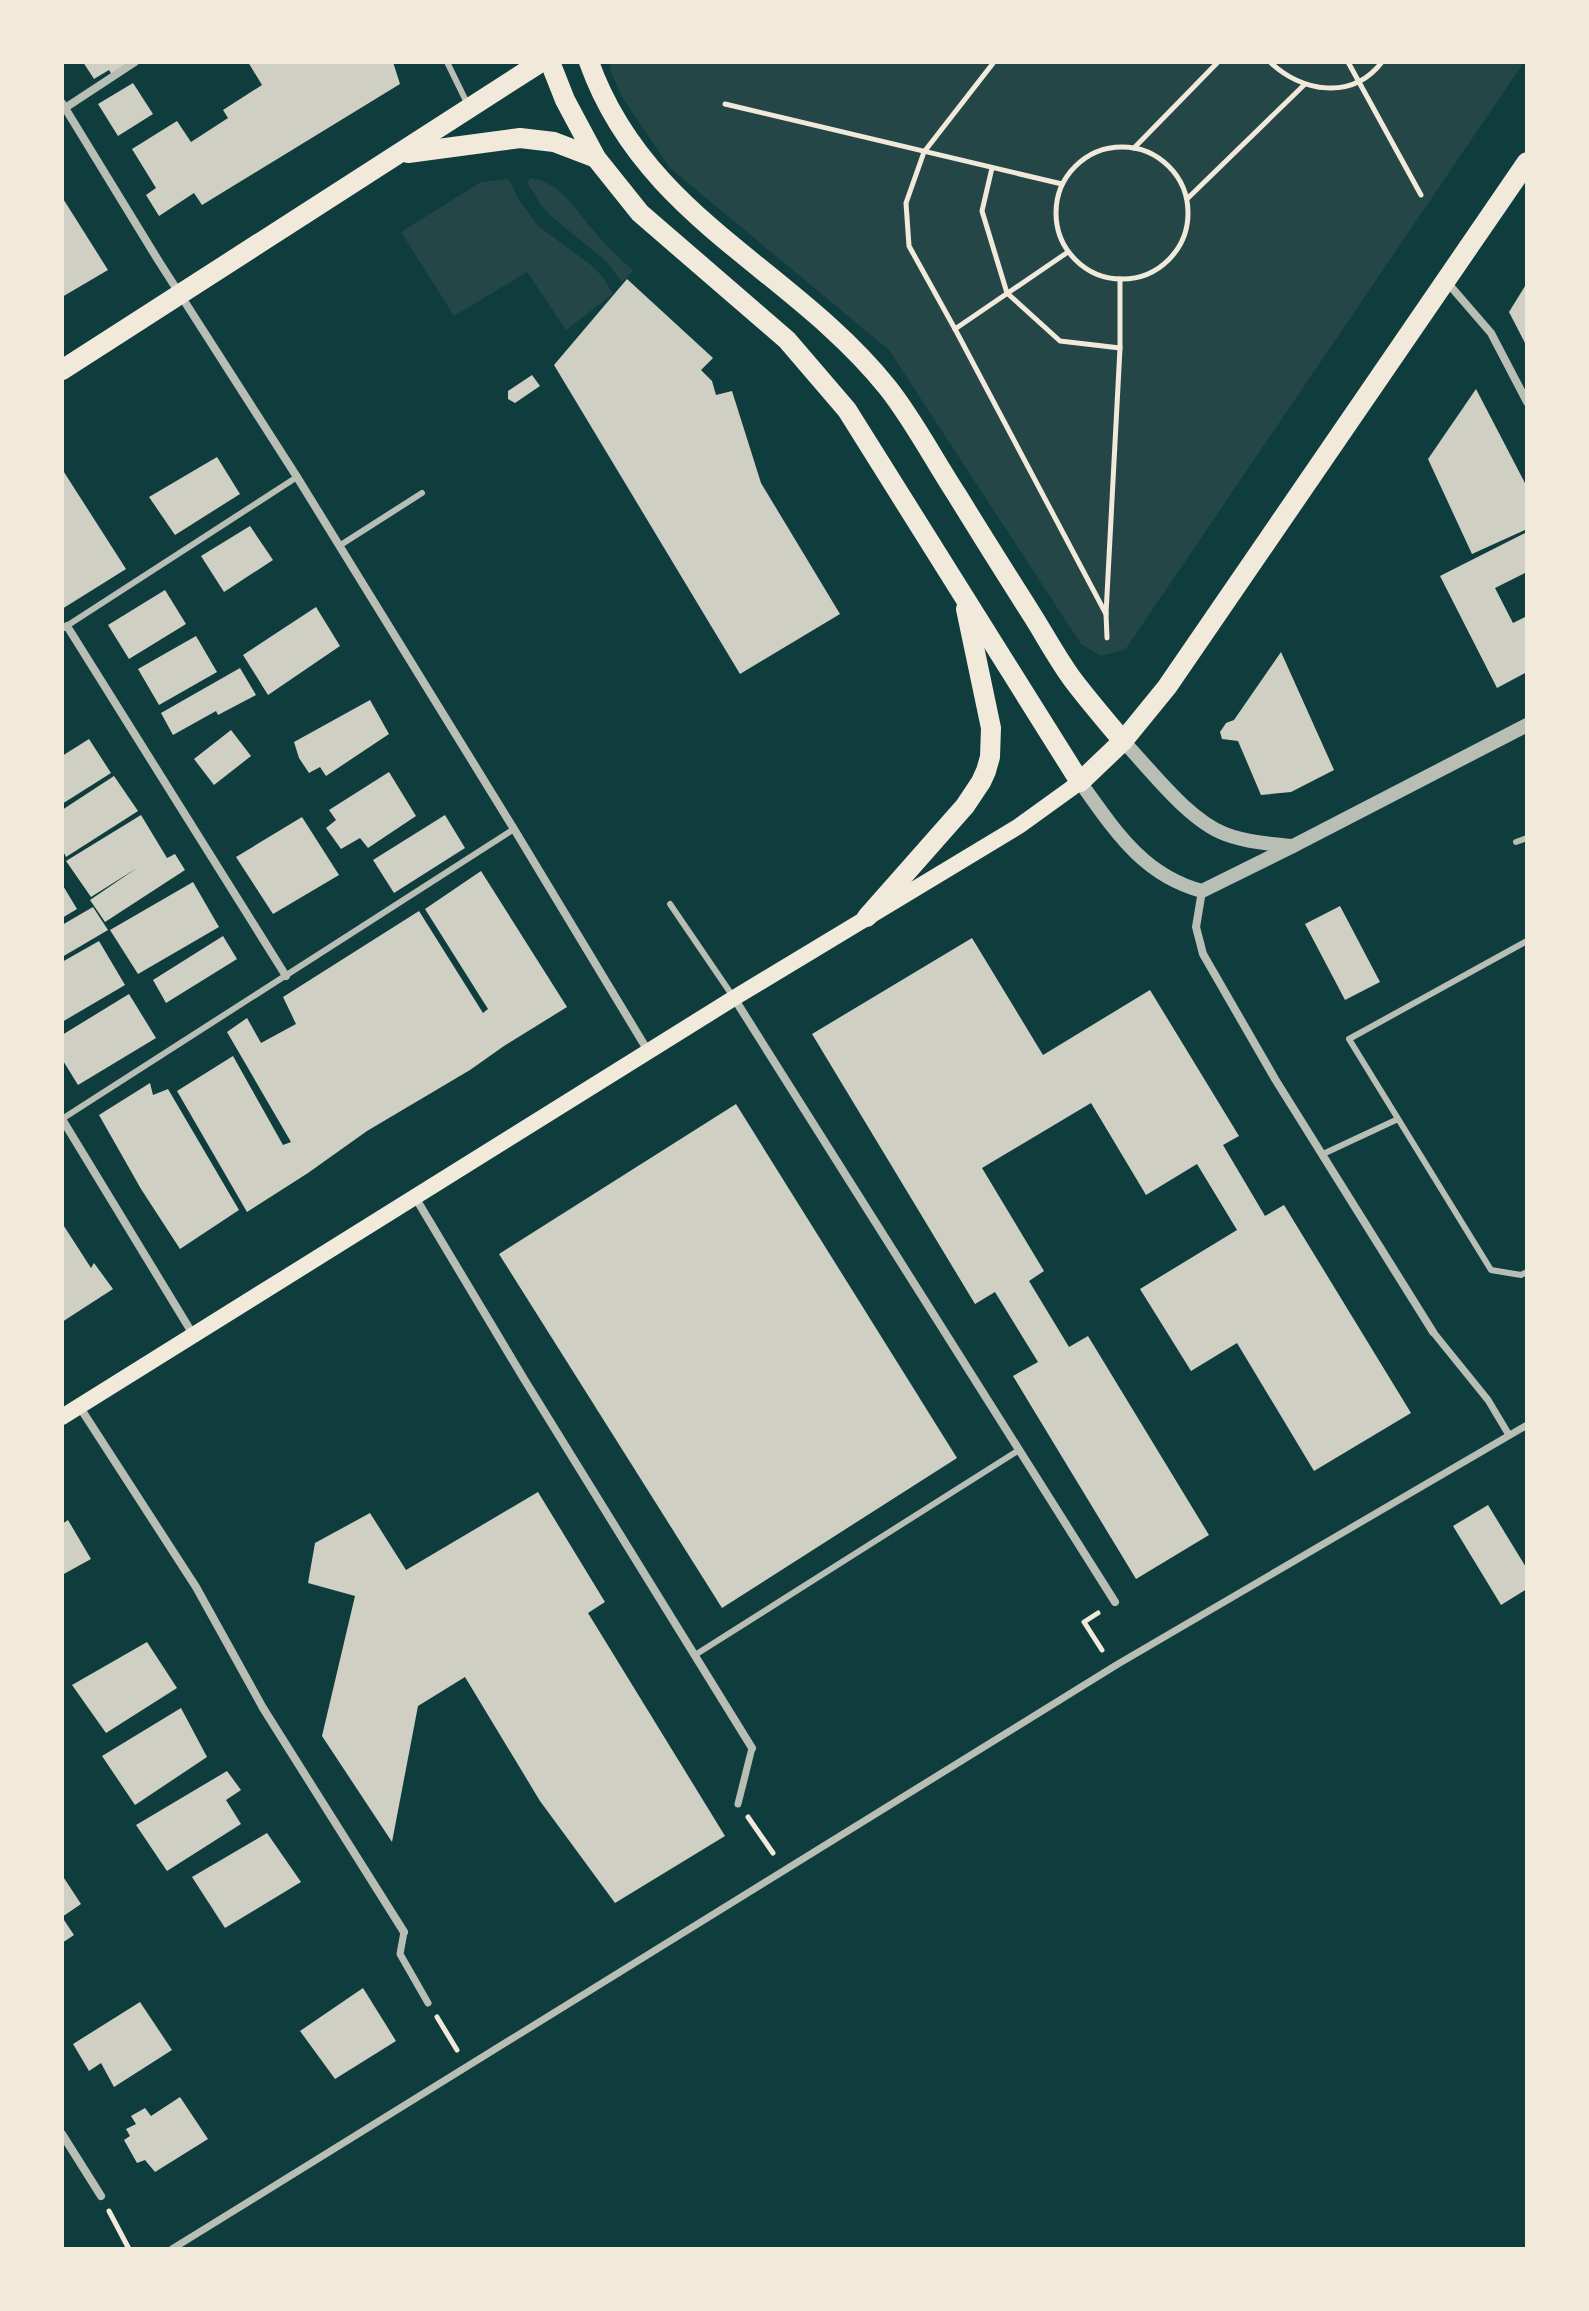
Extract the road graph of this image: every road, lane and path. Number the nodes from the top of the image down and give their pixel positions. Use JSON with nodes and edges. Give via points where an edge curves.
{"nodes":[{"id":1,"x":135,"y":62,"type":"edge"},
{"id":2,"x":447,"y":62,"type":"edge"},
{"id":3,"x":541,"y":62,"type":"edge"},
{"id":4,"x":550,"y":62,"type":"edge"},
{"id":5,"x":589,"y":62,"type":"edge"},
{"id":6,"x":994,"y":62,"type":"edge"},
{"id":7,"x":1218,"y":62,"type":"edge"},
{"id":8,"x":1270,"y":62,"type":"edge"},
{"id":9,"x":1348,"y":62,"type":"edge"},
{"id":10,"x":1382,"y":62,"type":"edge"},
{"id":11,"x":1358,"y":81,"type":"junction"},
{"id":12,"x":1304,"y":85,"type":"junction"},
{"id":13,"x":725,"y":104,"type":"dead end"},
{"id":14,"x":63,"y":105,"type":"edge"},
{"id":15,"x":469,"y":108,"type":"junction"},
{"id":16,"x":1134,"y":148,"type":"junction"},
{"id":17,"x":924,"y":152,"type":"junction"},
{"id":18,"x":400,"y":154,"type":"junction"},
{"id":19,"x":596,"y":158,"type":"junction"},
{"id":20,"x":1527,"y":162,"type":"edge"},
{"id":21,"x":992,"y":168,"type":"junction"},
{"id":22,"x":1062,"y":184,"type":"junction"},
{"id":23,"x":1421,"y":195,"type":"dead end"},
{"id":24,"x":1187,"y":199,"type":"junction"},
{"id":25,"x":1068,"y":252,"type":"junction"},
{"id":26,"x":1120,"y":279,"type":"junction"},
{"id":27,"x":1446,"y":280,"type":"junction"},
{"id":28,"x":1007,"y":293,"type":"junction"},
{"id":29,"x":181,"y":295,"type":"junction"},
{"id":30,"x":955,"y":329,"type":"junction"},
{"id":31,"x":1120,"y":348,"type":"junction"},
{"id":32,"x":62,"y":370,"type":"edge"},
{"id":33,"x":1527,"y":402,"type":"edge"},
{"id":34,"x":297,"y":477,"type":"junction"},
{"id":35,"x":422,"y":493,"type":"dead end"},
{"id":36,"x":339,"y":546,"type":"junction"},
{"id":37,"x":962,"y":594,"type":"junction"},
{"id":38,"x":1106,"y":614,"type":"junction"},
{"id":39,"x":64,"y":628,"type":"edge"},
{"id":40,"x":1107,"y":638,"type":"dead end"},
{"id":41,"x":1527,"y":725,"type":"edge"},
{"id":42,"x":1123,"y":741,"type":"junction"},
{"id":43,"x":1080,"y":782,"type":"junction"},
{"id":44,"x":514,"y":829,"type":"junction"},
{"id":45,"x":1527,"y":838,"type":"edge"},
{"id":46,"x":1516,"y":842,"type":"dead end"},
{"id":47,"x":1293,"y":846,"type":"junction"},
{"id":48,"x":1202,"y":891,"type":"junction"},
{"id":49,"x":670,"y":904,"type":"dead end"},
{"id":50,"x":867,"y":917,"type":"junction"},
{"id":51,"x":1527,"y":941,"type":"edge"},
{"id":52,"x":286,"y":976,"type":"junction"},
{"id":53,"x":734,"y":998,"type":"junction"},
{"id":54,"x":648,"y":1052,"type":"junction"},
{"id":55,"x":62,"y":1119,"type":"edge"},
{"id":56,"x":1398,"y":1119,"type":"junction"},
{"id":57,"x":1323,"y":1154,"type":"junction"},
{"id":58,"x":415,"y":1197,"type":"junction"},
{"id":59,"x":1527,"y":1272,"type":"edge"},
{"id":60,"x":1433,"y":1332,"type":"joint"},
{"id":61,"x":194,"y":1336,"type":"junction"},
{"id":62,"x":79,"y":1406,"type":"junction"},
{"id":63,"x":62,"y":1417,"type":"edge"},
{"id":64,"x":1527,"y":1425,"type":"edge"},
{"id":65,"x":1509,"y":1435,"type":"junction"},
{"id":66,"x":1019,"y":1450,"type":"junction"},
{"id":67,"x":1115,"y":1602,"type":"joint"},
{"id":68,"x":695,"y":1655,"type":"junction"},
{"id":69,"x":1118,"y":1664,"type":"junction"},
{"id":70,"x":752,"y":1748,"type":"joint"},
{"id":71,"x":738,"y":1804,"type":"joint"},
{"id":72,"x":773,"y":1853,"type":"dead end"},
{"id":73,"x":404,"y":1932,"type":"joint"},
{"id":74,"x":428,"y":2003,"type":"joint"},
{"id":75,"x":459,"y":2052,"type":"dead end"},
{"id":76,"x":62,"y":2134,"type":"edge"},
{"id":77,"x":101,"y":2196,"type":"joint"},
{"id":78,"x":129,"y":2249,"type":"edge"},
{"id":79,"x":172,"y":2249,"type":"edge"}],
"edges":[{"from":1,"to":14,"type":"street"},
{"from":2,"to":15,"type":"lane"},
{"from":3,"to":15,"type":"main road"},
{"from":4,"to":19,"type":"main road"},
{"from":5,"to":42,"type":"main road","via":[[615,119],[657,177],[709,229],[836,332],[890,391],[1072,679]]},
{"from":6,"to":17,"type":"path"},
{"from":7,"to":16,"type":"path"},
{"from":8,"to":12,"type":"path"},
{"from":9,"to":11,"type":"path"},
{"from":10,"to":11,"type":"path"},
{"from":11,"to":12,"type":"path","via":[[1322,89]]},
{"from":11,"to":23,"type":"path"},
{"from":12,"to":24,"type":"path"},
{"from":13,"to":17,"type":"path"},
{"from":14,"to":29,"type":"street"},
{"from":15,"to":18,"type":"main road"},
{"from":16,"to":22,"type":"path","via":[[1092,154]]},
{"from":16,"to":24,"type":"path","via":[[1168,166]]},
{"from":17,"to":21,"type":"path"},
{"from":17,"to":30,"type":"path","via":[[906,203],[909,246]]},
{"from":18,"to":19,"type":"main road","via":[[520,138],[554,142]]},
{"from":18,"to":29,"type":"main road"},
{"from":19,"to":37,"type":"main road","via":[[640,213],[787,340],[824,382],[870,444]]},
{"from":20,"to":27,"type":"main road"},
{"from":21,"to":22,"type":"path"},
{"from":21,"to":28,"type":"path","via":[[982,211]]},
{"from":22,"to":25,"type":"path","via":[[1055,219]]},
{"from":24,"to":26,"type":"path","via":[[1183,239],[1173,255],[1158,269]]},
{"from":25,"to":26,"type":"path","via":[[1082,266]]},
{"from":25,"to":28,"type":"path"},
{"from":26,"to":31,"type":"path"},
{"from":27,"to":33,"type":"street","via":[[1491,333]]},
{"from":27,"to":42,"type":"main road","via":[[1167,687]]},
{"from":28,"to":30,"type":"path"},
{"from":28,"to":31,"type":"path","via":[[1060,341]]},
{"from":29,"to":32,"type":"main road"},
{"from":29,"to":34,"type":"street"},
{"from":30,"to":38,"type":"path"},
{"from":31,"to":38,"type":"path"},
{"from":34,"to":36,"type":"street"},
{"from":34,"to":39,"type":"lane"},
{"from":35,"to":36,"type":"lane"},
{"from":36,"to":44,"type":"street"},
{"from":37,"to":43,"type":"main road"},
{"from":37,"to":50,"type":"main road","via":[[991,728],[986,771],[965,806]]},
{"from":38,"to":40,"type":"path"},
{"from":39,"to":52,"type":"street"},
{"from":41,"to":47,"type":"street"},
{"from":42,"to":43,"type":"main road"},
{"from":42,"to":47,"type":"street","via":[[1210,826],[1241,839]]},
{"from":43,"to":48,"type":"street","via":[[1147,864]]},
{"from":43,"to":50,"type":"main road","via":[[1019,826]]},
{"from":44,"to":52,"type":"lane"},
{"from":44,"to":54,"type":"street"},
{"from":45,"to":46,"type":"lane"},
{"from":47,"to":48,"type":"street"},
{"from":48,"to":57,"type":"street","via":[[1196,927],[1203,954]]},
{"from":49,"to":53,"type":"lane"},
{"from":50,"to":53,"type":"main road"},
{"from":51,"to":56,"type":"lane","via":[[1349,1039]]},
{"from":52,"to":55,"type":"lane"},
{"from":53,"to":54,"type":"main road"},
{"from":53,"to":66,"type":"street"},
{"from":54,"to":58,"type":"main road"},
{"from":55,"to":61,"type":"street"},
{"from":56,"to":57,"type":"lane"},
{"from":56,"to":59,"type":"lane","via":[[1491,1270]]},
{"from":57,"to":60,"type":"street"},
{"from":58,"to":61,"type":"main road"},
{"from":58,"to":68,"type":"street"},
{"from":60,"to":65,"type":"street"},
{"from":61,"to":62,"type":"main road"},
{"from":62,"to":63,"type":"main road"},
{"from":62,"to":73,"type":"street","via":[[196,1587],[263,1708]]},
{"from":64,"to":65,"type":"street"},
{"from":65,"to":69,"type":"street"},
{"from":66,"to":67,"type":"street"},
{"from":66,"to":68,"type":"lane"},
{"from":67,"to":69,"type":"path","via":[[1084,1622]]},
{"from":68,"to":70,"type":"street"},
{"from":69,"to":79,"type":"street"},
{"from":70,"to":71,"type":"street"},
{"from":71,"to":72,"type":"path"},
{"from":73,"to":74,"type":"street","via":[[400,1954]]},
{"from":74,"to":75,"type":"path"},
{"from":76,"to":77,"type":"street"},
{"from":77,"to":78,"type":"path"}]}
